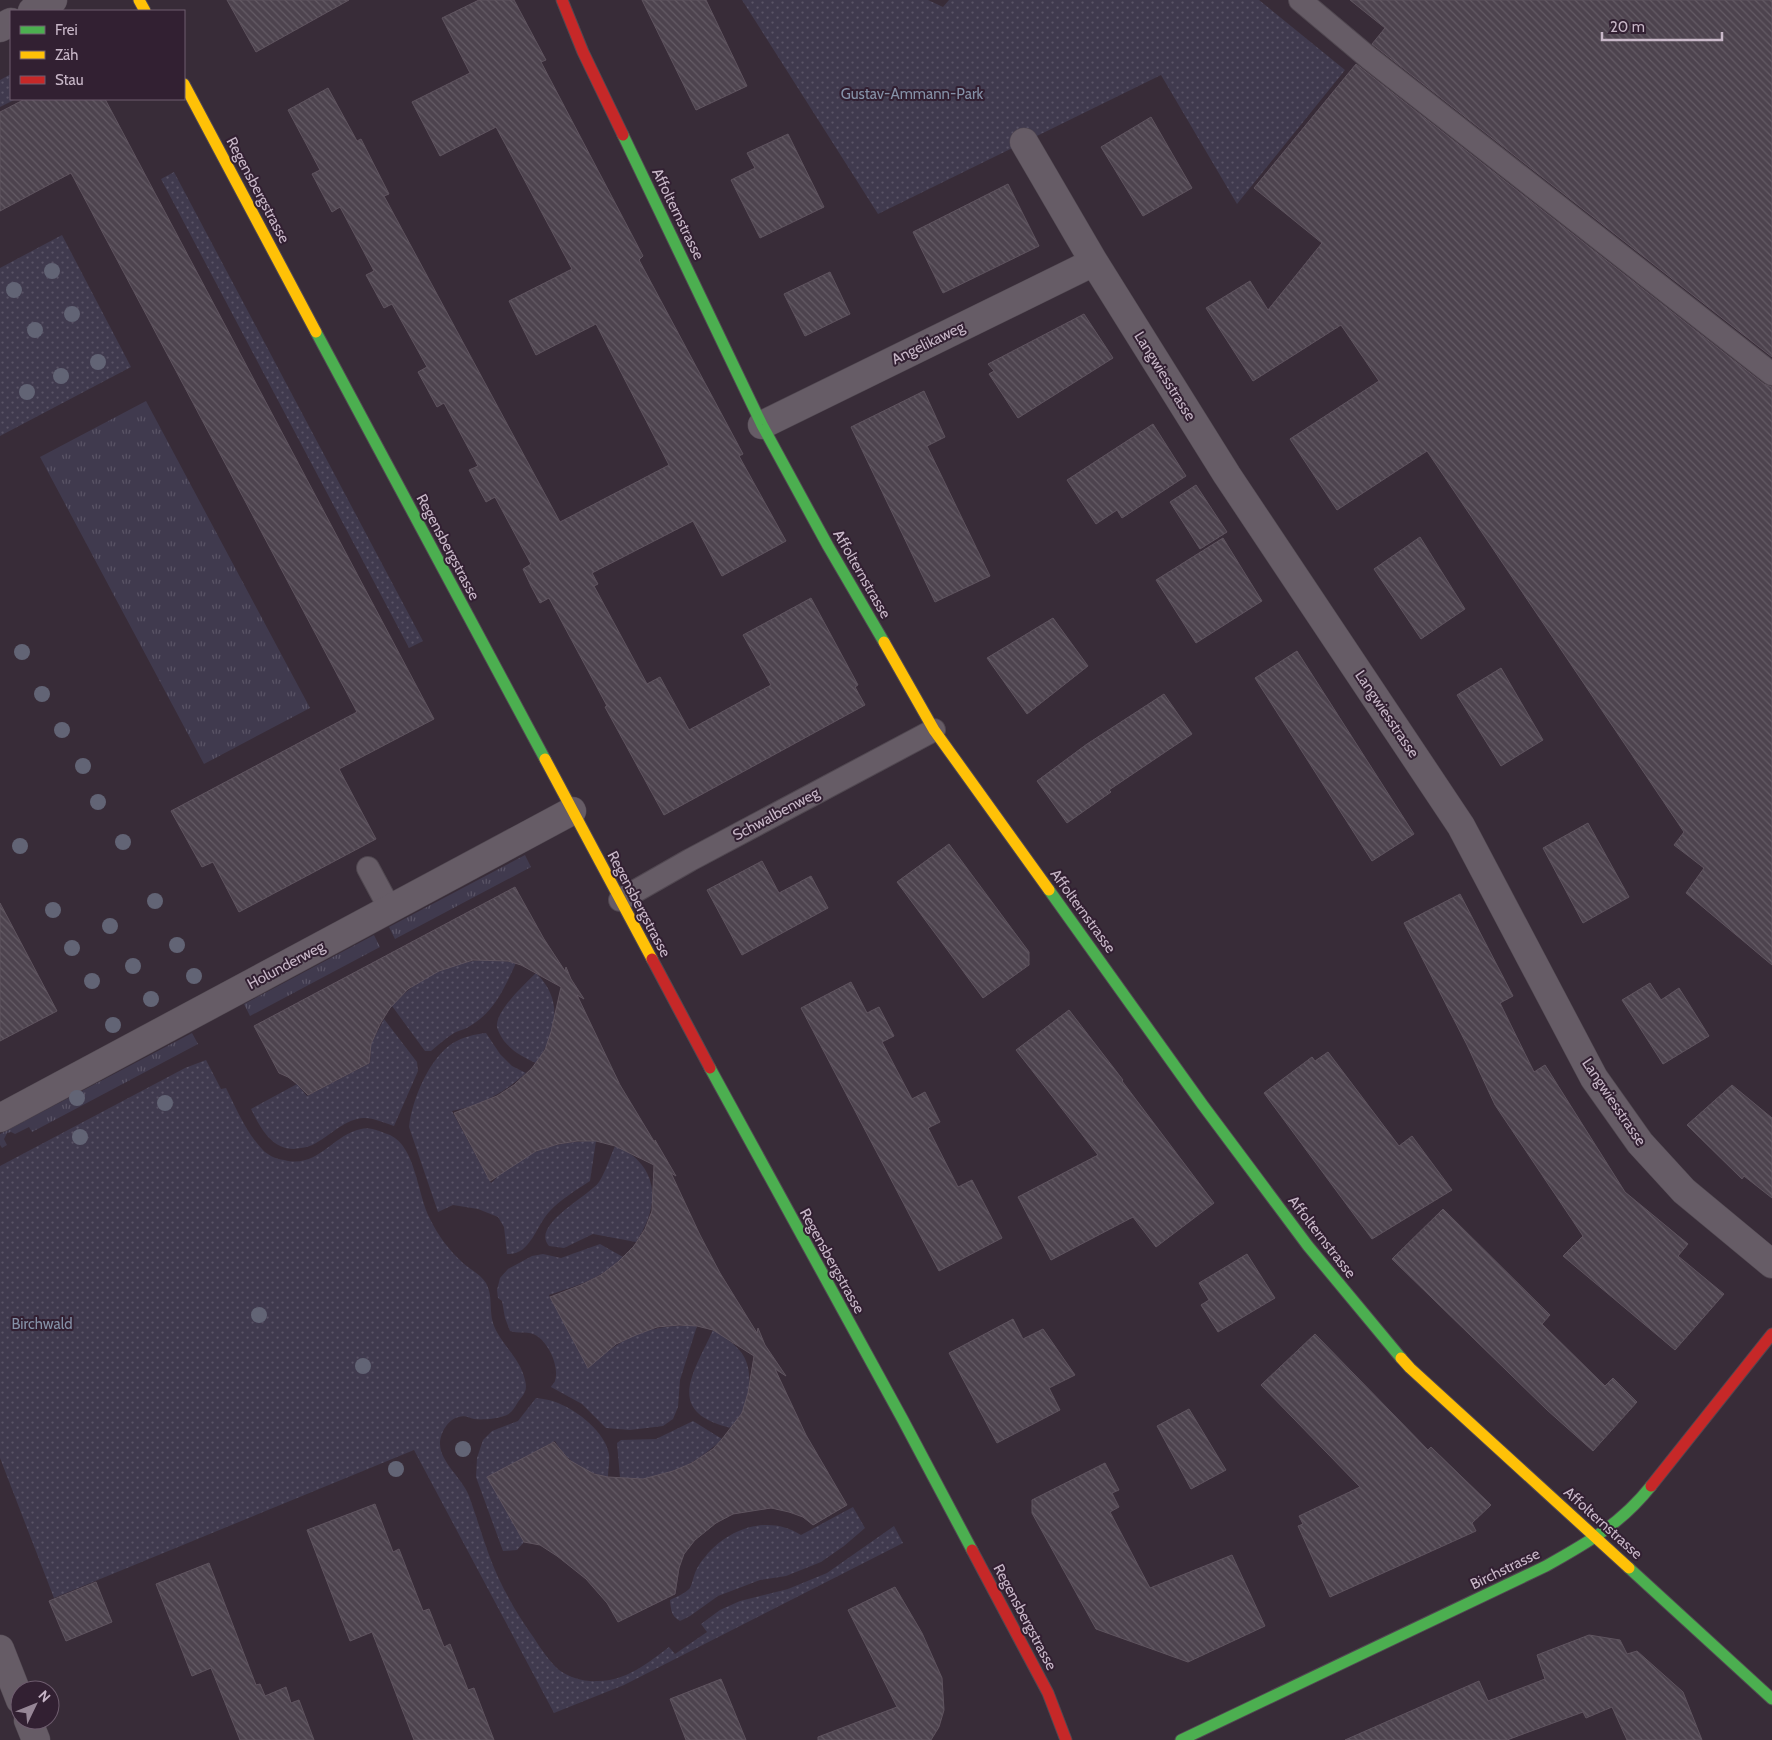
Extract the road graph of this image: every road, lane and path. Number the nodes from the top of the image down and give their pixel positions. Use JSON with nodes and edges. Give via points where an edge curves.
{"nodes":[{"id":1,"x":53,"y":0,"type":"edge"},
{"id":2,"x":562,"y":0,"type":"edge"},
{"id":3,"x":1300,"y":0,"type":"edge"},
{"id":4,"x":34,"y":10,"type":"edge"},
{"id":5,"x":185,"y":86,"type":"edge"},
{"id":6,"x":1024,"y":142,"type":"dead end"},
{"id":7,"x":1094,"y":262,"type":"junction"},
{"id":8,"x":1772,"y":374,"type":"edge"},
{"id":9,"x":762,"y":425,"type":"junction"},
{"id":10,"x":934,"y":730,"type":"junction"},
{"id":11,"x":572,"y":811,"type":"junction"},
{"id":12,"x":368,"y":868,"type":"dead end"},
{"id":13,"x":620,"y":900,"type":"junction"},
{"id":14,"x":390,"y":909,"type":"junction"},
{"id":15,"x":0,"y":1118,"type":"edge"},
{"id":16,"x":1772,"y":1264,"type":"edge"},
{"id":17,"x":1772,"y":1334,"type":"edge"},
{"id":18,"x":1597,"y":1537,"type":"junction"},
{"id":19,"x":0,"y":1649,"type":"edge"},
{"id":20,"x":12,"y":1680,"type":"edge"},
{"id":21,"x":1772,"y":1699,"type":"edge"},
{"id":22,"x":1066,"y":1740,"type":"edge"},
{"id":23,"x":1181,"y":1740,"type":"edge"}],
"edges":[{"from":1,"to":4,"type":"street"},
{"from":2,"to":9,"type":"street","name":"Affolternstrasse","via":[[583,52]]},
{"from":3,"to":8,"type":"lane","via":[[1369,58]]},
{"from":5,"to":11,"type":"street","name":"Regensbergstrasse"},
{"from":6,"to":7,"type":"street","name":"Langwiesstrasse"},
{"from":7,"to":9,"type":"street","name":"Angelikaweg"},
{"from":7,"to":16,"type":"street","name":"Langwiesstrasse","via":[[1227,475],[1461,826],[1594,1078],[1640,1143],[1684,1191]]},
{"from":9,"to":10,"type":"street","name":"Affolternstrasse"},
{"from":10,"to":13,"type":"lane","name":"Schwalbenweg"},
{"from":10,"to":18,"type":"street","name":"Affolternstrasse","via":[[1308,1246],[1410,1368]]},
{"from":11,"to":13,"type":"street","name":"Regensbergstrasse"},
{"from":11,"to":14,"type":"street","name":"Holunderweg"},
{"from":12,"to":14,"type":"lane"},
{"from":13,"to":22,"type":"street","name":"Regensbergstrasse","via":[[1034,1666]]},
{"from":14,"to":15,"type":"street","name":"Holunderweg"},
{"from":17,"to":18,"type":"street","name":"Birchstrasse","via":[[1645,1494],[1622,1518]]},
{"from":18,"to":21,"type":"street","name":"Affolternstrasse"},
{"from":18,"to":23,"type":"street","name":"Birchstrasse","via":[[1504,1587]]},
{"from":19,"to":20,"type":"street"}]}
